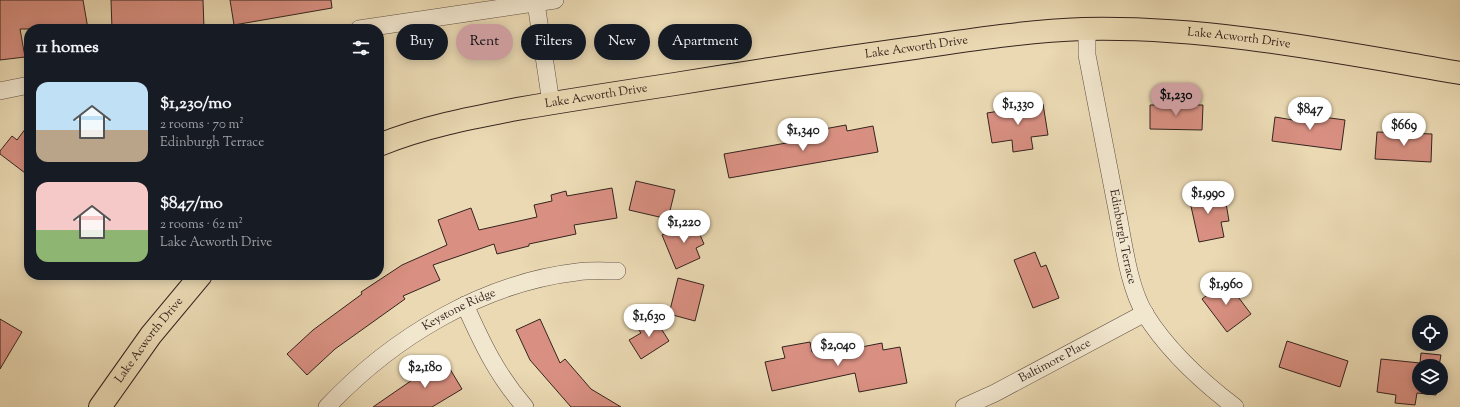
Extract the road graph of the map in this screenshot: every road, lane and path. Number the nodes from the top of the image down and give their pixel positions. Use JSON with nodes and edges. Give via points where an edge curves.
{"nodes":[{"id":1,"x":555,"y":0,"type":"edge"},
{"id":2,"x":536,"y":4,"type":"junction"},
{"id":3,"x":384,"y":25,"type":"edge"},
{"id":4,"x":1087,"y":29,"type":"junction"},
{"id":5,"x":1460,"y":73,"type":"edge"},
{"id":6,"x":24,"y":86,"type":"edge"},
{"id":7,"x":0,"y":91,"type":"edge"},
{"id":8,"x":551,"y":103,"type":"junction"},
{"id":9,"x":384,"y":143,"type":"edge"},
{"id":10,"x":617,"y":271,"type":"dead end"},
{"id":11,"x":197,"y":280,"type":"edge"},
{"id":12,"x":465,"y":305,"type":"junction"},
{"id":13,"x":1145,"y":313,"type":"junction"},
{"id":14,"x":100,"y":407,"type":"edge"},
{"id":15,"x":327,"y":407,"type":"edge"},
{"id":16,"x":525,"y":407,"type":"edge"},
{"id":17,"x":964,"y":407,"type":"edge"},
{"id":18,"x":1235,"y":407,"type":"edge"}],
"edges":[{"from":1,"to":2,"type":"street"},
{"from":2,"to":3,"type":"street"},
{"from":2,"to":8,"type":"street"},
{"from":4,"to":5,"type":"main road","name":"Lake Acworth Drive","via":[[1230,37]]},
{"from":4,"to":8,"type":"main road","name":"Lake Acworth Drive","via":[[976,39]]},
{"from":4,"to":13,"type":"street","name":"Edinburgh Terrace","via":[[1087,55],[1127,261]]},
{"from":6,"to":7,"type":"street"},
{"from":8,"to":9,"type":"main road","name":"Lake Acworth Drive","via":[[462,119]]},
{"from":10,"to":12,"type":"street","name":"Keystone Ridge","via":[[578,272],[539,279]]},
{"from":11,"to":14,"type":"main road","name":"Lake Acworth Drive","via":[[151,334]]},
{"from":12,"to":15,"type":"street","name":"Keystone Ridge","via":[[412,335],[376,361]]},
{"from":12,"to":16,"type":"street","via":[[486,353],[500,377]]},
{"from":13,"to":17,"type":"street","name":"Baltimore Place","via":[[995,394]]},
{"from":13,"to":18,"type":"street","name":"Edinburgh Terrace","via":[[1161,337],[1188,366]]}]}
